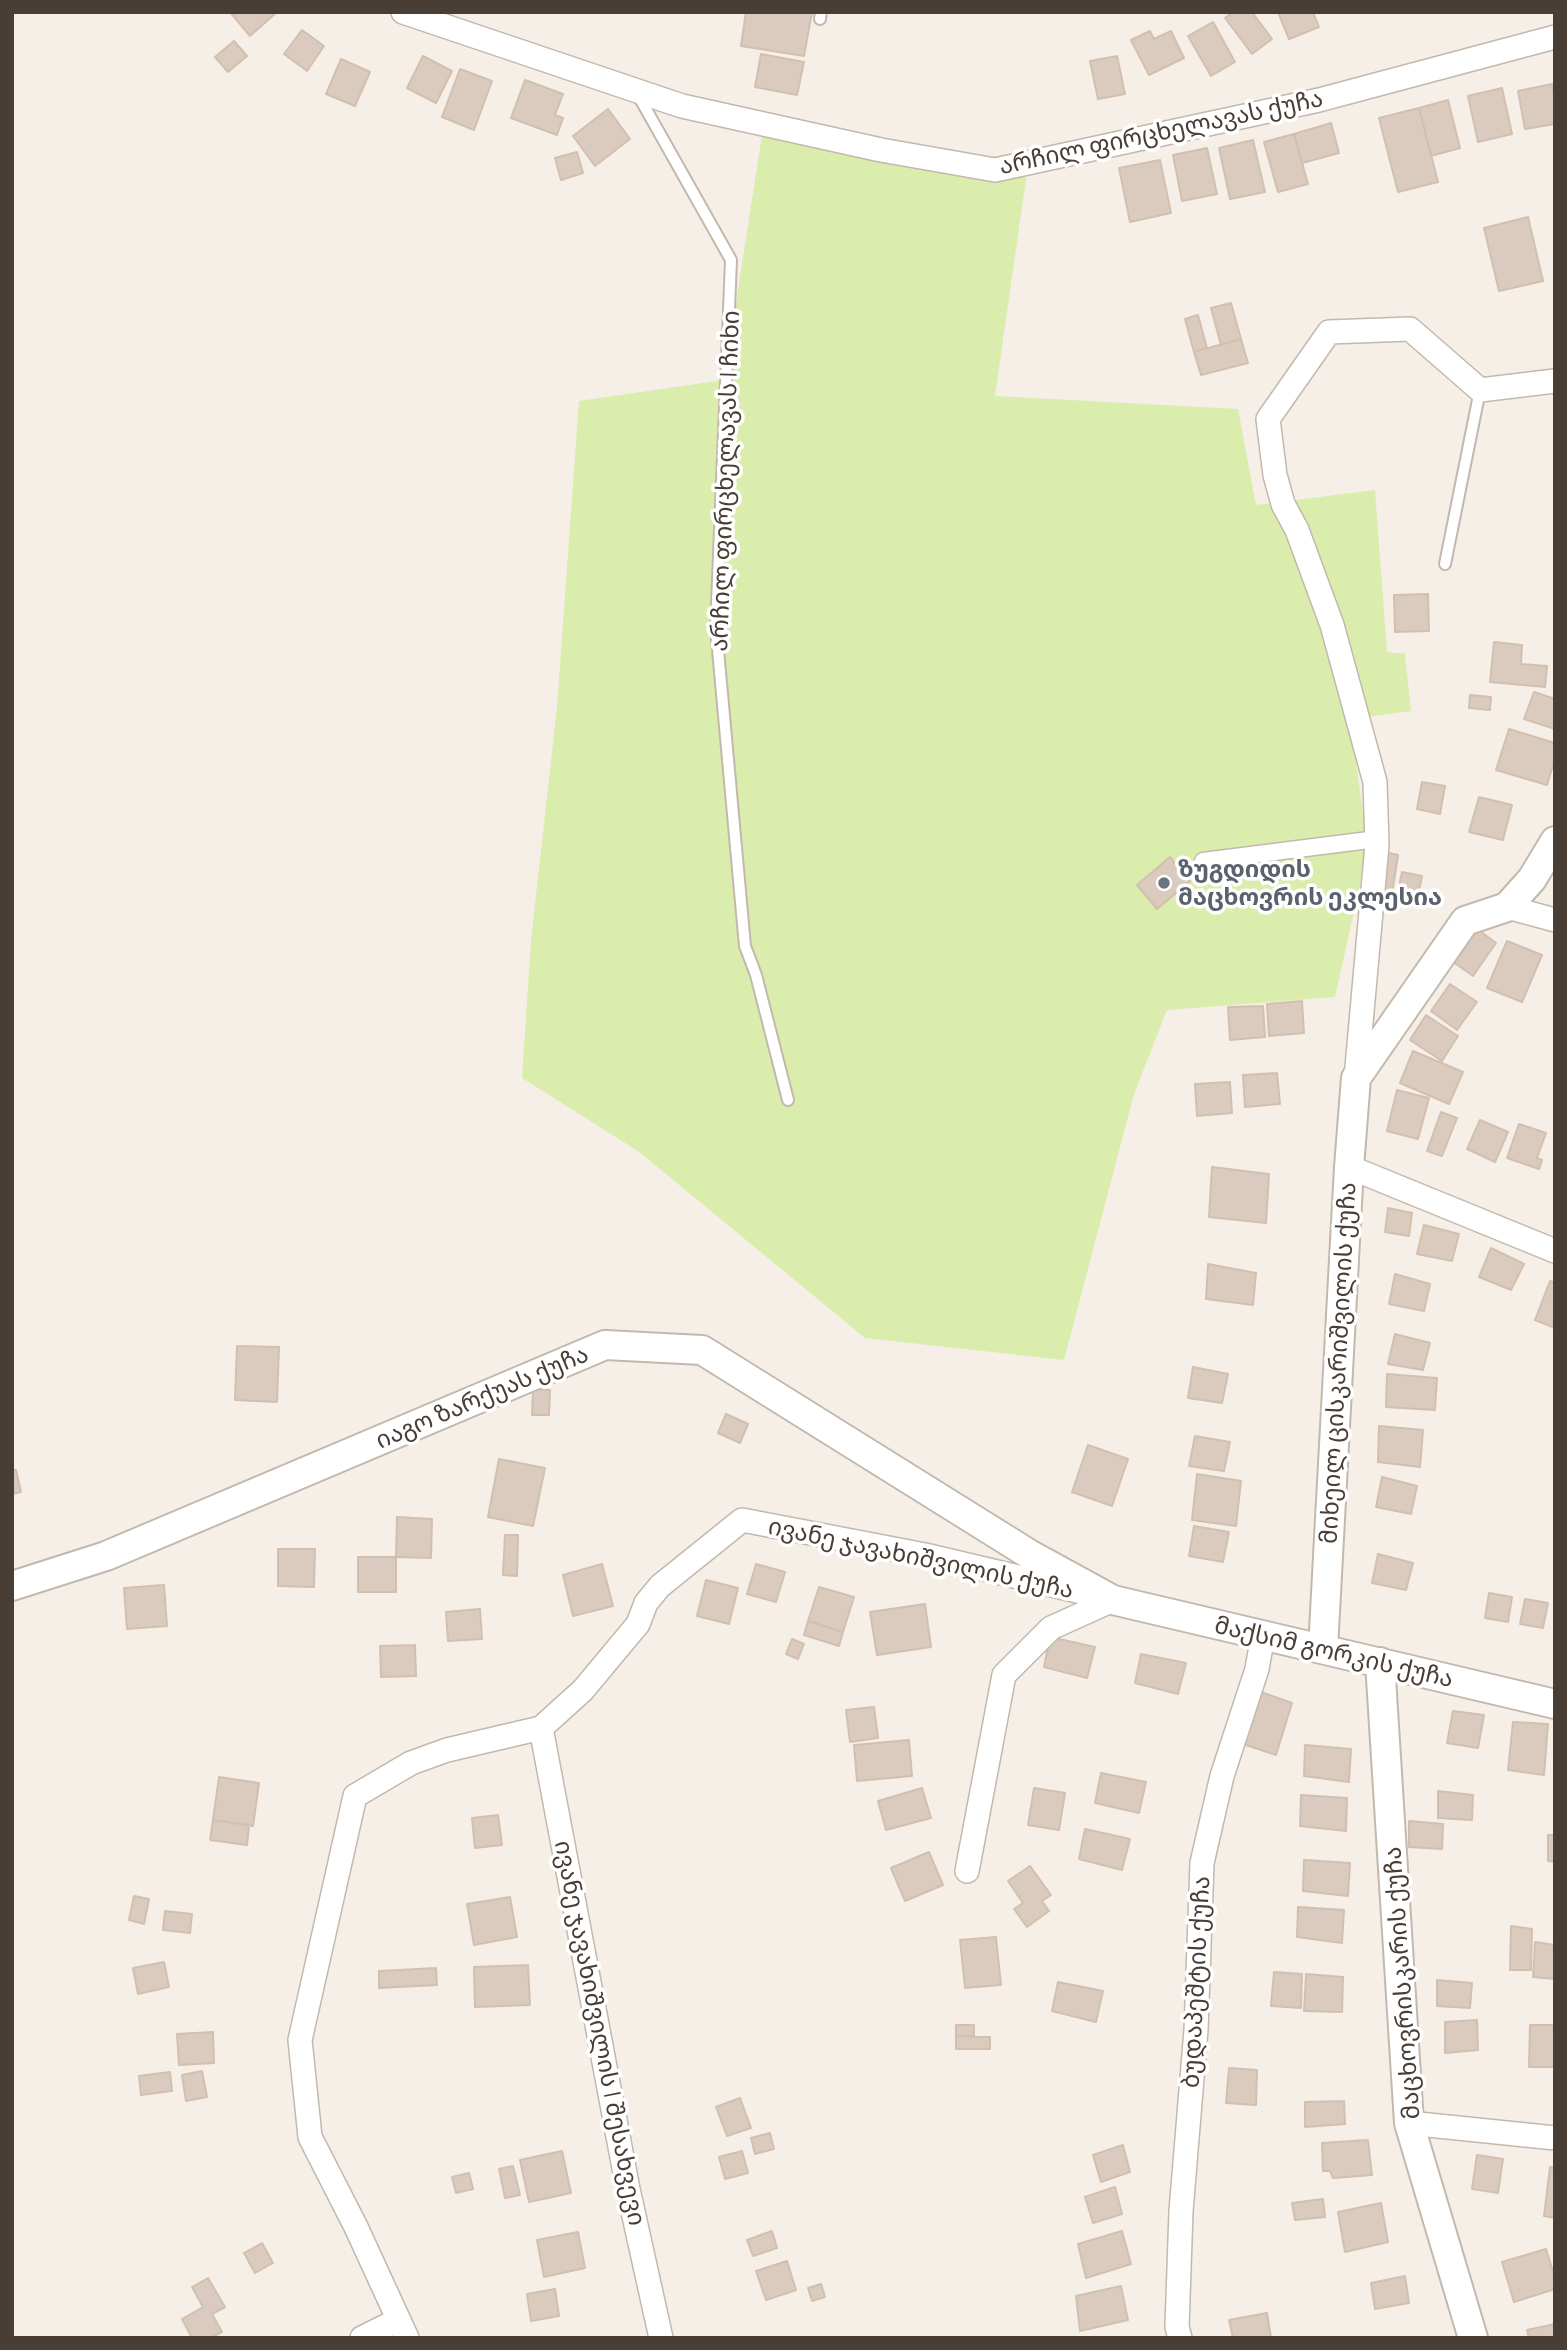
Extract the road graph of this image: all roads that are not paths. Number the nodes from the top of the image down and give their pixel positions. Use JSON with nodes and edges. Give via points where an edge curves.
{"nodes":[{"id":1,"x":403,"y":12,"type":"edge"},
{"id":2,"x":1555,"y":37,"type":"edge"},
{"id":3,"x":635,"y":90,"type":"junction"},
{"id":4,"x":1555,"y":381,"type":"edge"},
{"id":5,"x":1480,"y":390,"type":"junction"},
{"id":6,"x":1445,"y":564,"type":"dead end"},
{"id":7,"x":1377,"y":839,"type":"junction"},
{"id":8,"x":1555,"y":841,"type":"edge"},
{"id":9,"x":1203,"y":861,"type":"dead end"},
{"id":10,"x":1507,"y":906,"type":"junction"},
{"id":11,"x":1555,"y":920,"type":"edge"},
{"id":12,"x":1356,"y":1078,"type":"junction"},
{"id":13,"x":788,"y":1100,"type":"dead end"},
{"id":14,"x":1349,"y":1167,"type":"junction"},
{"id":15,"x":1555,"y":1251,"type":"edge"},
{"id":16,"x":14,"y":1585,"type":"edge"},
{"id":17,"x":1113,"y":1600,"type":"junction"},
{"id":18,"x":1263,"y":1635,"type":"junction"},
{"id":19,"x":1323,"y":1649,"type":"junction"},
{"id":20,"x":1380,"y":1662,"type":"junction"},
{"id":21,"x":1555,"y":1704,"type":"edge"},
{"id":22,"x":541,"y":1728,"type":"junction"},
{"id":23,"x":968,"y":1871,"type":"dead end"},
{"id":24,"x":1409,"y":2123,"type":"junction"},
{"id":25,"x":1555,"y":2138,"type":"edge"},
{"id":26,"x":402,"y":2329,"type":"edge"},
{"id":27,"x":362,"y":2338,"type":"edge"},
{"id":28,"x":661,"y":2338,"type":"edge"},
{"id":29,"x":1180,"y":2338,"type":"edge"},
{"id":30,"x":1473,"y":2338,"type":"edge"}],
"edges":[{"from":1,"to":3,"type":"street","name":"არჩილ ფირცხელავას ქუჩა"},
{"from":2,"to":3,"type":"street","name":"არჩილ ფირცხელავას ქუჩა","via":[[1319,100],[995,170],[682,106]]},
{"from":3,"to":13,"type":"lane","name":"არჩილ ფირცხელავას I ჩიხი","via":[[732,260],[716,628],[745,946]]},
{"from":4,"to":5,"type":"street"},
{"from":5,"to":6,"type":"lane"},
{"from":5,"to":7,"type":"street","via":[[1410,329],[1329,332],[1268,419],[1283,504],[1332,625],[1375,782]]},
{"from":7,"to":9,"type":"street"},
{"from":7,"to":12,"type":"street"},
{"from":8,"to":10,"type":"street","via":[[1532,879]]},
{"from":10,"to":11,"type":"street"},
{"from":10,"to":12,"type":"street","via":[[1465,921]]},
{"from":12,"to":14,"type":"street","name":"მიხეილ ცისკარიშვილის ქუჩა"},
{"from":14,"to":15,"type":"street"},
{"from":14,"to":19,"type":"street","name":"მიხეილ ცისკარიშვილის ქუჩა"},
{"from":16,"to":17,"type":"street","name":"იაგო ზარქუას ქუჩა","via":[[106,1556],[605,1345],[702,1350],[1029,1554]]},
{"from":17,"to":18,"type":"street","name":"მაქსიმ გორკის ქუჩა"},
{"from":17,"to":22,"type":"street","name":"ივანე ჯავახიშვილის ქუჩა","via":[[925,1555],[742,1520],[660,1586],[646,1603],[638,1624],[583,1690]]},
{"from":17,"to":23,"type":"street","via":[[1051,1628],[1004,1675]]},
{"from":18,"to":19,"type":"street","name":"მაქსიმ გორკის ქუჩა"},
{"from":18,"to":29,"type":"street","name":"ბუდაპეშტის ქუჩა","via":[[1202,1863],[1196,2030],[1181,2211]]},
{"from":19,"to":20,"type":"street","name":"მაქსიმ გორკის ქუჩა"},
{"from":20,"to":21,"type":"street","name":"მაქსიმ გორკის ქუჩა"},
{"from":20,"to":24,"type":"street","name":"მაცხოვრისკარის ქუჩა"},
{"from":22,"to":26,"type":"street","name":"ივანე ჯავახიშვილის ქუჩა","via":[[411,1763],[355,1796],[342,1847],[300,2040],[310,2137]]},
{"from":22,"to":28,"type":"street","name":"ივანე ჯავახიშვილის I შესახვევი","via":[[628,2189]]},
{"from":24,"to":25,"type":"street"},
{"from":24,"to":30,"type":"street","name":"მაცხოვრისკარის ქუჩა"},
{"from":26,"to":27,"type":"street"}]}
